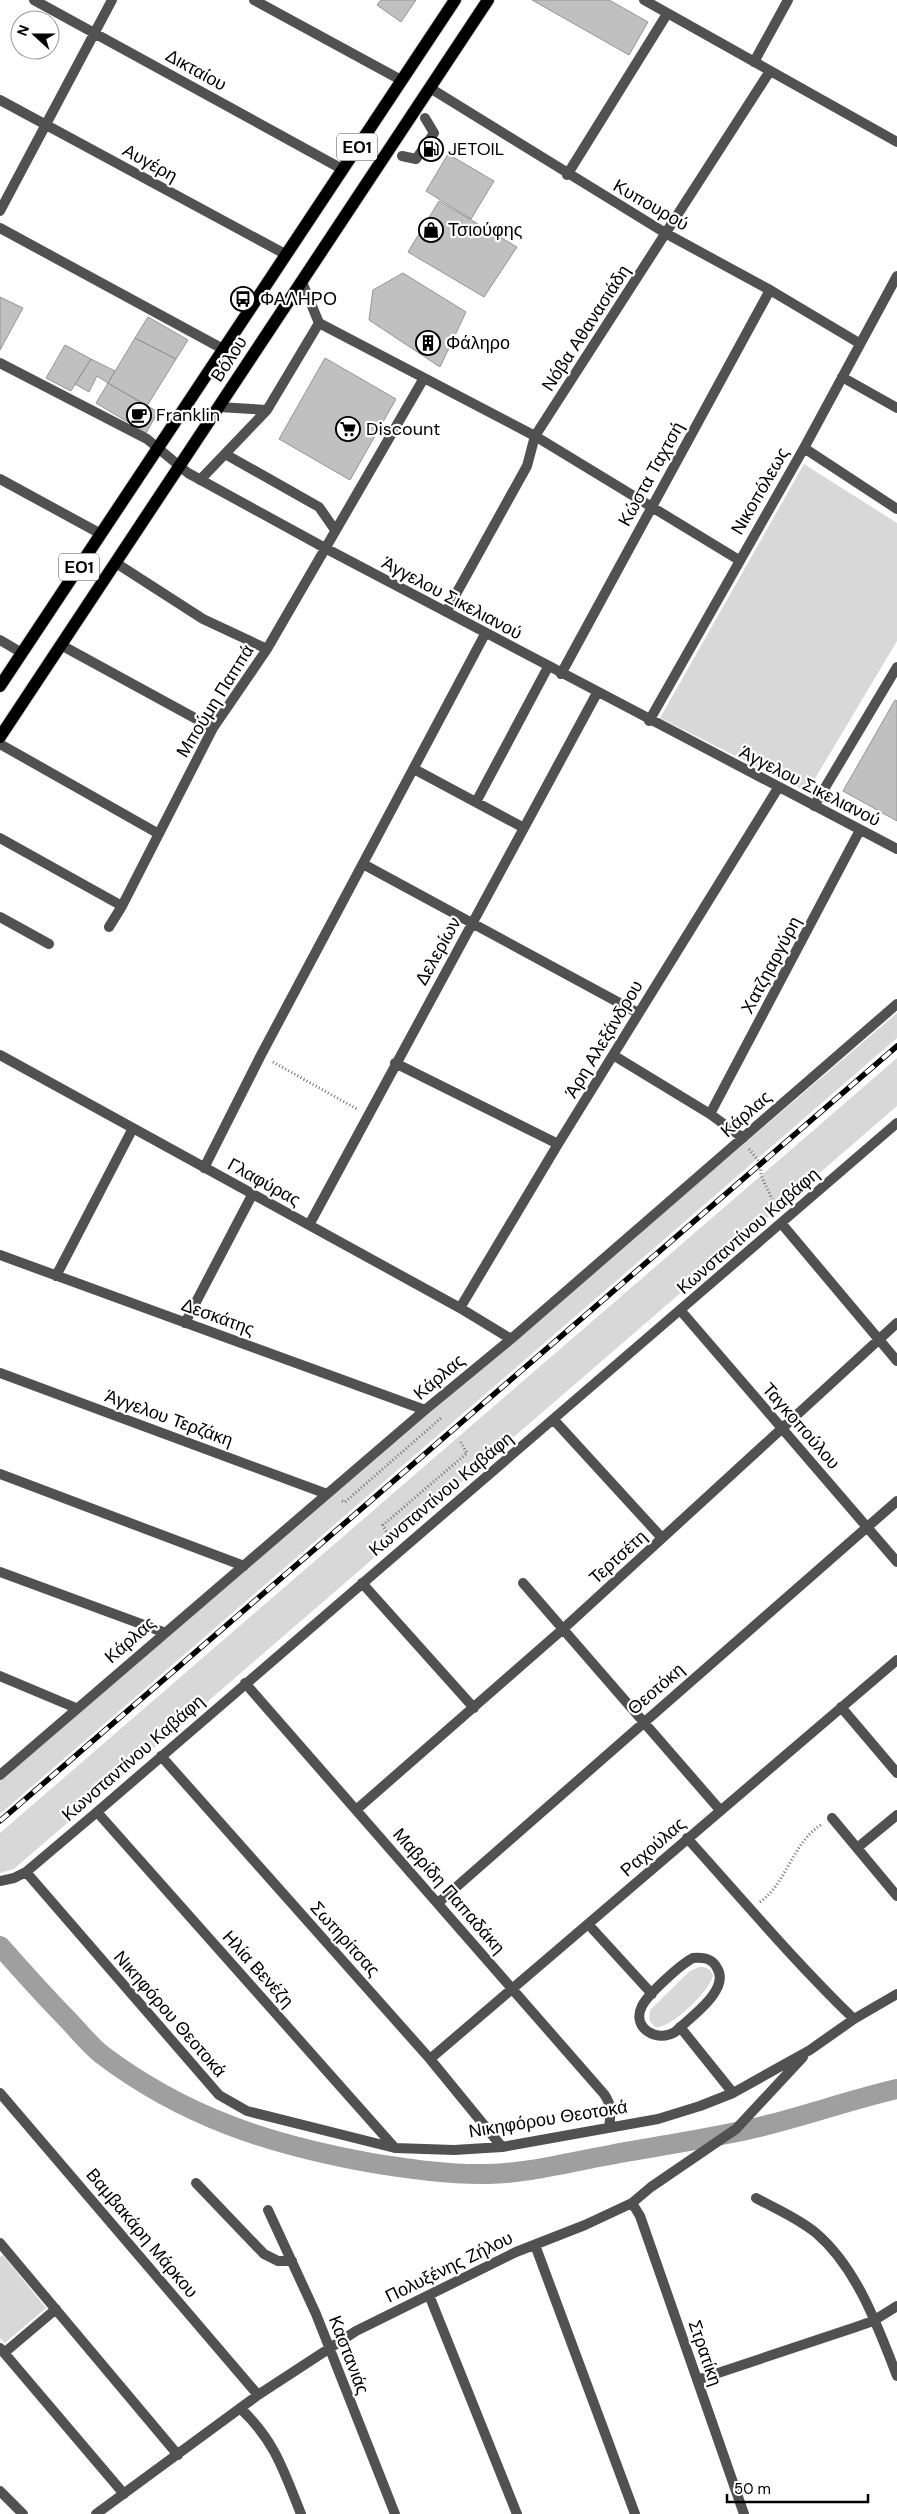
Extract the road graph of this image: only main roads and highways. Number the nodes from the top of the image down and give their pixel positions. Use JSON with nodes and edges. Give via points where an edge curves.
{"nodes":[{"id":1,"x":455,"y":0,"type":"edge"},
{"id":2,"x":488,"y":0,"type":"edge"},
{"id":3,"x":0,"y":686,"type":"edge"},
{"id":4,"x":0,"y":738,"type":"edge"}],
"edges":[{"from":1,"to":3,"type":"main road","name":"Βόλου","number":"ΕΟ1"},
{"from":2,"to":4,"type":"main road","name":"Βόλου","number":"ΕΟ1"}]}
